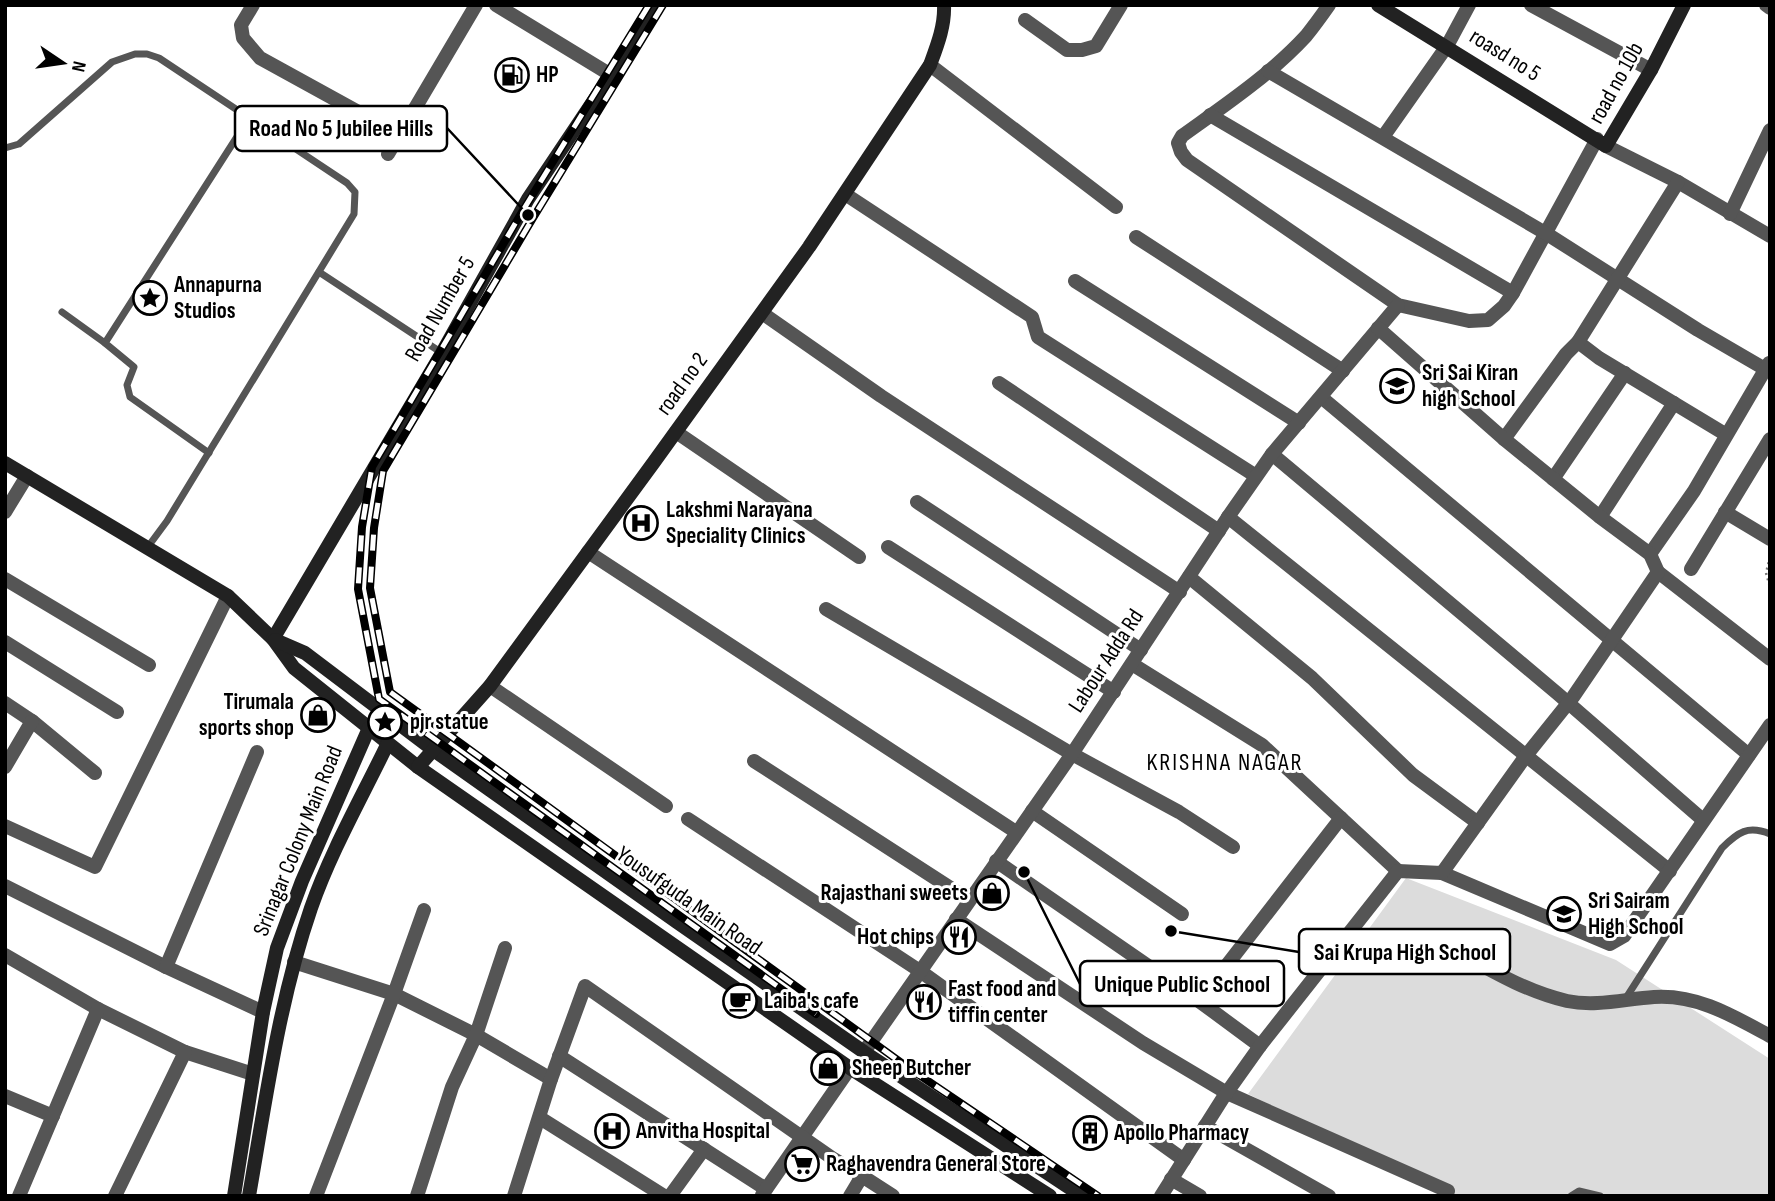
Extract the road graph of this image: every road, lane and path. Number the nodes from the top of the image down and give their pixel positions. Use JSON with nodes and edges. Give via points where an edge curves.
{"nodes":[{"id":1,"x":253,"y":5,"type":"edge"},
{"id":2,"x":476,"y":5,"type":"edge"},
{"id":3,"x":496,"y":5,"type":"edge"},
{"id":4,"x":653,"y":5,"type":"edge"},
{"id":5,"x":944,"y":5,"type":"edge"},
{"id":6,"x":1122,"y":5,"type":"edge"},
{"id":7,"x":1329,"y":5,"type":"edge"},
{"id":8,"x":1378,"y":5,"type":"edge"},
{"id":9,"x":1469,"y":5,"type":"edge"},
{"id":10,"x":1531,"y":5,"type":"edge"},
{"id":11,"x":1684,"y":5,"type":"edge"},
{"id":12,"x":1025,"y":20,"type":"dead end"},
{"id":13,"x":1447,"y":46,"type":"junction"},
{"id":14,"x":930,"y":65,"type":"junction"},
{"id":15,"x":1651,"y":69,"type":"junction"},
{"id":16,"x":1268,"y":71,"type":"junction"},
{"id":17,"x":611,"y":75,"type":"junction"},
{"id":18,"x":1210,"y":115,"type":"junction"},
{"id":19,"x":249,"y":118,"type":"junction"},
{"id":20,"x":1770,"y":130,"type":"edge"},
{"id":21,"x":400,"y":135,"type":"junction"},
{"id":22,"x":1383,"y":137,"type":"junction"},
{"id":23,"x":1602,"y":143,"type":"junction"},
{"id":24,"x":5,"y":148,"type":"edge"},
{"id":25,"x":388,"y":154,"type":"dead end"},
{"id":26,"x":1678,"y":183,"type":"junction"},
{"id":27,"x":845,"y":194,"type":"junction"},
{"id":28,"x":1116,"y":207,"type":"dead end"},
{"id":29,"x":1730,"y":214,"type":"junction"},
{"id":30,"x":1547,"y":234,"type":"junction"},
{"id":31,"x":1770,"y":236,"type":"edge"},
{"id":32,"x":1136,"y":237,"type":"dead end"},
{"id":33,"x":319,"y":272,"type":"junction"},
{"id":34,"x":1618,"y":280,"type":"junction"},
{"id":35,"x":1075,"y":281,"type":"dead end"},
{"id":36,"x":1513,"y":293,"type":"junction"},
{"id":37,"x":1398,"y":304,"type":"junction"},
{"id":38,"x":62,"y":312,"type":"dead end"},
{"id":39,"x":762,"y":313,"type":"junction"},
{"id":40,"x":1378,"y":328,"type":"junction"},
{"id":41,"x":1578,"y":342,"type":"junction"},
{"id":42,"x":105,"y":343,"type":"junction"},
{"id":43,"x":442,"y":353,"type":"junction"},
{"id":44,"x":1768,"y":365,"type":"edge"},
{"id":45,"x":1343,"y":370,"type":"junction"},
{"id":46,"x":1625,"y":373,"type":"junction"},
{"id":47,"x":999,"y":383,"type":"dead end"},
{"id":48,"x":1321,"y":397,"type":"junction"},
{"id":49,"x":1674,"y":403,"type":"junction"},
{"id":50,"x":1299,"y":423,"type":"junction"},
{"id":51,"x":676,"y":432,"type":"junction"},
{"id":52,"x":1725,"y":434,"type":"junction"},
{"id":53,"x":1504,"y":439,"type":"junction"},
{"id":54,"x":1769,"y":443,"type":"edge"},
{"id":55,"x":209,"y":453,"type":"junction"},
{"id":56,"x":1272,"y":454,"type":"junction"},
{"id":57,"x":5,"y":463,"type":"edge"},
{"id":58,"x":27,"y":476,"type":"junction"},
{"id":59,"x":1256,"y":476,"type":"junction"},
{"id":60,"x":1553,"y":479,"type":"junction"},
{"id":61,"x":917,"y":502,"type":"dead end"},
{"id":62,"x":6,"y":510,"type":"edge"},
{"id":63,"x":1726,"y":512,"type":"junction"},
{"id":64,"x":1228,"y":517,"type":"junction"},
{"id":65,"x":1600,"y":517,"type":"junction"},
{"id":66,"x":1219,"y":531,"type":"junction"},
{"id":67,"x":1770,"y":539,"type":"edge"},
{"id":68,"x":888,"y":547,"type":"dead end"},
{"id":69,"x":147,"y":548,"type":"junction"},
{"id":70,"x":588,"y":552,"type":"junction"},
{"id":71,"x":1650,"y":554,"type":"junction"},
{"id":72,"x":859,"y":557,"type":"dead end"},
{"id":73,"x":1770,"y":557,"type":"edge"},
{"id":74,"x":1690,"y":569,"type":"dead end"},
{"id":75,"x":1658,"y":572,"type":"junction"},
{"id":76,"x":1189,"y":577,"type":"junction"},
{"id":77,"x":5,"y":579,"type":"edge"},
{"id":78,"x":1770,"y":587,"type":"edge"},
{"id":79,"x":1180,"y":592,"type":"junction"},
{"id":80,"x":228,"y":596,"type":"junction"},
{"id":81,"x":826,"y":608,"type":"dead end"},
{"id":82,"x":274,"y":639,"type":"junction"},
{"id":83,"x":1612,"y":640,"type":"junction"},
{"id":84,"x":5,"y":642,"type":"edge"},
{"id":85,"x":1141,"y":650,"type":"junction"},
{"id":86,"x":1770,"y":659,"type":"edge"},
{"id":87,"x":1132,"y":664,"type":"junction"},
{"id":88,"x":149,"y":665,"type":"dead end"},
{"id":89,"x":489,"y":686,"type":"junction"},
{"id":90,"x":1114,"y":692,"type":"junction"},
{"id":91,"x":5,"y":703,"type":"edge"},
{"id":92,"x":1568,"y":704,"type":"junction"},
{"id":93,"x":117,"y":712,"type":"dead end"},
{"id":94,"x":32,"y":721,"type":"junction"},
{"id":95,"x":1770,"y":726,"type":"edge"},
{"id":96,"x":369,"y":728,"type":"junction"},
{"id":97,"x":388,"y":743,"type":"junction"},
{"id":98,"x":432,"y":749,"type":"junction"},
{"id":99,"x":257,"y":751,"type":"dead end"},
{"id":100,"x":1072,"y":754,"type":"junction"},
{"id":101,"x":1749,"y":755,"type":"junction"},
{"id":102,"x":1525,"y":757,"type":"junction"},
{"id":103,"x":754,"y":761,"type":"dead end"},
{"id":104,"x":5,"y":767,"type":"edge"},
{"id":105,"x":418,"y":767,"type":"junction"},
{"id":106,"x":95,"y":773,"type":"dead end"},
{"id":107,"x":666,"y":806,"type":"dead end"},
{"id":108,"x":1032,"y":811,"type":"junction"},
{"id":109,"x":1341,"y":818,"type":"junction"},
{"id":110,"x":688,"y":819,"type":"dead end"},
{"id":111,"x":1703,"y":820,"type":"junction"},
{"id":112,"x":1478,"y":823,"type":"junction"},
{"id":113,"x":5,"y":826,"type":"edge"},
{"id":114,"x":1016,"y":832,"type":"junction"},
{"id":115,"x":1770,"y":835,"type":"edge"},
{"id":116,"x":1233,"y":847,"type":"dead end"},
{"id":117,"x":996,"y":861,"type":"junction"},
{"id":118,"x":1398,"y":871,"type":"junction"},
{"id":119,"x":1670,"y":871,"type":"junction"},
{"id":120,"x":1443,"y":873,"type":"junction"},
{"id":121,"x":5,"y":886,"type":"edge"},
{"id":122,"x":969,"y":900,"type":"junction"},
{"id":123,"x":424,"y":910,"type":"dead end"},
{"id":124,"x":1182,"y":914,"type":"dead end"},
{"id":125,"x":956,"y":919,"type":"junction"},
{"id":126,"x":1445,"y":945,"type":"dead end"},
{"id":127,"x":505,"y":948,"type":"dead end"},
{"id":128,"x":5,"y":955,"type":"edge"},
{"id":129,"x":294,"y":962,"type":"junction"},
{"id":130,"x":166,"y":967,"type":"junction"},
{"id":131,"x":920,"y":971,"type":"junction"},
{"id":132,"x":394,"y":995,"type":"junction"},
{"id":133,"x":1624,"y":1000,"type":"junction"},
{"id":134,"x":1199,"y":1001,"type":"junction"},
{"id":135,"x":98,"y":1009,"type":"junction"},
{"id":136,"x":263,"y":1012,"type":"junction"},
{"id":137,"x":476,"y":1035,"type":"junction"},
{"id":138,"x":1770,"y":1035,"type":"edge"},
{"id":139,"x":1260,"y":1046,"type":"junction"},
{"id":140,"x":186,"y":1052,"type":"junction"},
{"id":141,"x":864,"y":1052,"type":"junction"},
{"id":142,"x":559,"y":1056,"type":"junction"},
{"id":143,"x":850,"y":1068,"type":"junction"},
{"id":144,"x":253,"y":1074,"type":"junction"},
{"id":145,"x":270,"y":1078,"type":"junction"},
{"id":146,"x":551,"y":1079,"type":"junction"},
{"id":147,"x":1227,"y":1093,"type":"junction"},
{"id":148,"x":5,"y":1096,"type":"edge"},
{"id":149,"x":52,"y":1116,"type":"junction"},
{"id":150,"x":540,"y":1118,"type":"junction"},
{"id":151,"x":1205,"y":1126,"type":"junction"},
{"id":152,"x":804,"y":1137,"type":"junction"},
{"id":153,"x":704,"y":1149,"type":"junction"},
{"id":154,"x":1184,"y":1160,"type":"junction"},
{"id":155,"x":862,"y":1176,"type":"junction"},
{"id":156,"x":1171,"y":1179,"type":"junction"},
{"id":157,"x":1448,"y":1191,"type":"dead end"},
{"id":158,"x":764,"y":1192,"type":"edge"},
{"id":159,"x":520,"y":1193,"type":"edge"},
{"id":160,"x":19,"y":1196,"type":"edge"},
{"id":161,"x":115,"y":1196,"type":"edge"},
{"id":162,"x":234,"y":1196,"type":"edge"},
{"id":163,"x":249,"y":1196,"type":"edge"},
{"id":164,"x":316,"y":1196,"type":"edge"},
{"id":165,"x":417,"y":1196,"type":"edge"},
{"id":166,"x":664,"y":1196,"type":"edge"},
{"id":167,"x":670,"y":1196,"type":"edge"},
{"id":168,"x":850,"y":1196,"type":"edge"},
{"id":169,"x":892,"y":1196,"type":"edge"},
{"id":170,"x":1050,"y":1196,"type":"edge"},
{"id":171,"x":1082,"y":1196,"type":"edge"},
{"id":172,"x":1161,"y":1196,"type":"edge"},
{"id":173,"x":1200,"y":1196,"type":"edge"},
{"id":174,"x":1329,"y":1196,"type":"edge"},
{"id":175,"x":1571,"y":1196,"type":"edge"},
{"id":176,"x":1600,"y":1196,"type":"edge"}],
"edges":[{"from":1,"to":21,"type":"street","via":[[241,25],[252,51]]},
{"from":2,"to":21,"type":"street"},
{"from":3,"to":17,"type":"street"},
{"from":4,"to":17,"type":"main road","name":"Road Number 5"},
{"from":5,"to":14,"type":"main road","name":"road no 2"},
{"from":6,"to":12,"type":"street","via":[[1096,46],[1082,50],[1067,50]]},
{"from":7,"to":16,"type":"street","via":[[1306,36]]},
{"from":8,"to":13,"type":"main road","name":"roasd no 5"},
{"from":9,"to":13,"type":"street"},
{"from":10,"to":15,"type":"street"},
{"from":11,"to":15,"type":"main road","name":"road no 10b"},
{"from":13,"to":22,"type":"street"},
{"from":13,"to":23,"type":"main road","name":"roasd no 5"},
{"from":14,"to":27,"type":"main road","name":"road no 2"},
{"from":14,"to":28,"type":"street"},
{"from":15,"to":23,"type":"main road","name":"road no 10b"},
{"from":16,"to":18,"type":"street"},
{"from":16,"to":22,"type":"street"},
{"from":17,"to":43,"type":"main road","name":"Road Number 5","via":[[528,198]]},
{"from":18,"to":36,"type":"street"},
{"from":18,"to":37,"type":"street","via":[[1178,143],[1187,160]]},
{"from":19,"to":24,"type":"lane","via":[[159,58],[135,54],[112,62],[19,144]]},
{"from":19,"to":33,"type":"lane","via":[[355,192],[354,215]]},
{"from":19,"to":42,"type":"lane"},
{"from":20,"to":29,"type":"street"},
{"from":21,"to":25,"type":"street"},
{"from":22,"to":30,"type":"street"},
{"from":23,"to":26,"type":"street"},
{"from":23,"to":30,"type":"street"},
{"from":26,"to":29,"type":"street"},
{"from":26,"to":34,"type":"street"},
{"from":27,"to":39,"type":"main road","name":"road no 2"},
{"from":27,"to":59,"type":"street","via":[[1032,317],[1038,337]]},
{"from":29,"to":31,"type":"street"},
{"from":30,"to":34,"type":"street"},
{"from":30,"to":36,"type":"street"},
{"from":32,"to":45,"type":"street"},
{"from":33,"to":43,"type":"lane"},
{"from":33,"to":55,"type":"lane"},
{"from":34,"to":41,"type":"street"},
{"from":34,"to":44,"type":"street"},
{"from":35,"to":50,"type":"street"},
{"from":36,"to":37,"type":"street","via":[[1489,320],[1469,321]]},
{"from":37,"to":40,"type":"street","name":"Labour Adda Rd"},
{"from":38,"to":42,"type":"lane"},
{"from":39,"to":51,"type":"main road","name":"road no 2"},
{"from":39,"to":79,"type":"street"},
{"from":40,"to":45,"type":"street","name":"Labour Adda Rd"},
{"from":40,"to":53,"type":"street"},
{"from":41,"to":46,"type":"street"},
{"from":41,"to":53,"type":"street"},
{"from":42,"to":55,"type":"lane","via":[[134,367],[127,384],[130,397]]},
{"from":43,"to":82,"type":"main road","name":"Road Number 5"},
{"from":44,"to":52,"type":"street"},
{"from":45,"to":48,"type":"street","name":"Labour Adda Rd"},
{"from":46,"to":49,"type":"street"},
{"from":46,"to":60,"type":"street"},
{"from":47,"to":66,"type":"street"},
{"from":48,"to":50,"type":"street","name":"Labour Adda Rd"},
{"from":48,"to":83,"type":"street"},
{"from":49,"to":52,"type":"street"},
{"from":49,"to":65,"type":"street"},
{"from":50,"to":56,"type":"street","name":"Labour Adda Rd"},
{"from":51,"to":70,"type":"main road","name":"road no 2"},
{"from":51,"to":72,"type":"street"},
{"from":52,"to":71,"type":"street"},
{"from":53,"to":60,"type":"street"},
{"from":54,"to":63,"type":"street"},
{"from":55,"to":69,"type":"lane"},
{"from":56,"to":59,"type":"street","name":"Labour Adda Rd"},
{"from":56,"to":92,"type":"street"},
{"from":57,"to":58,"type":"main road"},
{"from":58,"to":62,"type":"street"},
{"from":58,"to":69,"type":"main road"},
{"from":59,"to":64,"type":"street","name":"Labour Adda Rd"},
{"from":60,"to":65,"type":"street"},
{"from":61,"to":85,"type":"street"},
{"from":63,"to":67,"type":"street"},
{"from":63,"to":74,"type":"street"},
{"from":64,"to":66,"type":"street","name":"Labour Adda Rd"},
{"from":64,"to":102,"type":"street"},
{"from":65,"to":71,"type":"street"},
{"from":66,"to":76,"type":"street","name":"Labour Adda Rd"},
{"from":68,"to":90,"type":"street"},
{"from":69,"to":80,"type":"main road"},
{"from":70,"to":89,"type":"main road","name":"road no 2"},
{"from":70,"to":114,"type":"street"},
{"from":71,"to":75,"type":"street"},
{"from":73,"to":78,"type":"path","via":[[1766,573]]},
{"from":75,"to":83,"type":"street"},
{"from":75,"to":86,"type":"street"},
{"from":76,"to":79,"type":"street","name":"Labour Adda Rd"},
{"from":76,"to":112,"type":"street","via":[[1312,678],[1413,775]]},
{"from":77,"to":88,"type":"street"},
{"from":79,"to":85,"type":"street","name":"Labour Adda Rd"},
{"from":80,"to":82,"type":"main road"},
{"from":80,"to":113,"type":"street","via":[[95,867]]},
{"from":81,"to":100,"type":"street"},
{"from":82,"to":96,"type":"main road","name":"Yousufguda Main Road","via":[[294,668]]},
{"from":82,"to":98,"type":"main road","name":"Yousufguda Main Road","via":[[305,653]]},
{"from":83,"to":92,"type":"street"},
{"from":83,"to":101,"type":"street"},
{"from":84,"to":93,"type":"street"},
{"from":85,"to":87,"type":"street","name":"Labour Adda Rd"},
{"from":87,"to":90,"type":"street","name":"Labour Adda Rd"},
{"from":87,"to":109,"type":"street","via":[[1262,745]]},
{"from":89,"to":98,"type":"main road","name":"road no 2"},
{"from":89,"to":107,"type":"street"},
{"from":90,"to":100,"type":"street","name":"Labour Adda Rd"},
{"from":91,"to":94,"type":"street"},
{"from":92,"to":102,"type":"street"},
{"from":92,"to":111,"type":"street"},
{"from":94,"to":104,"type":"street"},
{"from":94,"to":106,"type":"street"},
{"from":95,"to":101,"type":"street"},
{"from":96,"to":97,"type":"main road","name":"Yousufguda Main Road"},
{"from":96,"to":136,"type":"main road","name":"Srinagar Colony Main Road","via":[[302,881],[277,948]]},
{"from":97,"to":105,"type":"main road","name":"Yousufguda Main Road"},
{"from":97,"to":129,"type":"main road","name":"Srinagar Colony Main Road","via":[[312,905]]},
{"from":98,"to":105,"type":"main road","name":"road no 2"},
{"from":98,"to":141,"type":"main road","name":"Yousufguda Main Road"},
{"from":99,"to":130,"type":"street"},
{"from":100,"to":108,"type":"street","name":"Labour Adda Rd"},
{"from":100,"to":116,"type":"street"},
{"from":101,"to":111,"type":"street"},
{"from":102,"to":112,"type":"street"},
{"from":102,"to":119,"type":"street"},
{"from":103,"to":122,"type":"street"},
{"from":105,"to":143,"type":"main road","name":"Yousufguda Main Road"},
{"from":108,"to":114,"type":"street","name":"Labour Adda Rd"},
{"from":108,"to":124,"type":"street"},
{"from":109,"to":118,"type":"street"},
{"from":109,"to":134,"type":"street"},
{"from":110,"to":131,"type":"street"},
{"from":111,"to":119,"type":"street"},
{"from":112,"to":120,"type":"street"},
{"from":114,"to":117,"type":"street","name":"Labour Adda Rd"},
{"from":115,"to":133,"type":"lane","via":[[1742,831],[1722,848]]},
{"from":117,"to":122,"type":"street","name":"Labour Adda Rd"},
{"from":117,"to":134,"type":"street"},
{"from":118,"to":120,"type":"street"},
{"from":118,"to":139,"type":"street"},
{"from":119,"to":120,"type":"street","via":[[1624,936],[1610,944]]},
{"from":121,"to":130,"type":"street"},
{"from":122,"to":125,"type":"street","name":"Labour Adda Rd"},
{"from":123,"to":132,"type":"street"},
{"from":125,"to":131,"type":"street","name":"Labour Adda Rd"},
{"from":125,"to":147,"type":"street"},
{"from":126,"to":133,"type":"street","via":[[1536,991],[1570,1001]]},
{"from":127,"to":137,"type":"street"},
{"from":128,"to":135,"type":"street"},
{"from":129,"to":132,"type":"street"},
{"from":129,"to":145,"type":"main road","name":"Srinagar Colony Main Road"},
{"from":130,"to":136,"type":"street"},
{"from":131,"to":141,"type":"street","name":"Labour Adda Rd"},
{"from":131,"to":154,"type":"street"},
{"from":132,"to":137,"type":"street"},
{"from":132,"to":164,"type":"street"},
{"from":133,"to":138,"type":"street","via":[[1656,996],[1694,1000]]},
{"from":134,"to":139,"type":"street"},
{"from":135,"to":140,"type":"street"},
{"from":135,"to":149,"type":"street"},
{"from":136,"to":144,"type":"main road","name":"Srinagar Colony Main Road"},
{"from":137,"to":146,"type":"street"},
{"from":137,"to":165,"type":"street","via":[[452,1087]]},
{"from":139,"to":147,"type":"street"},
{"from":140,"to":144,"type":"street"},
{"from":140,"to":161,"type":"street"},
{"from":141,"to":171,"type":"main road","name":"Yousufguda Main Road"},
{"from":142,"to":146,"type":"street"},
{"from":142,"to":152,"type":"street","via":[[585,986]]},
{"from":142,"to":153,"type":"street"},
{"from":143,"to":152,"type":"street"},
{"from":143,"to":170,"type":"main road","name":"Yousufguda Main Road"},
{"from":144,"to":145,"type":"main road"},
{"from":144,"to":162,"type":"main road","name":"Srinagar Colony Main Road"},
{"from":145,"to":163,"type":"main road","name":"Srinagar Colony Main Road"},
{"from":146,"to":150,"type":"street"},
{"from":147,"to":151,"type":"street"},
{"from":147,"to":157,"type":"street"},
{"from":148,"to":149,"type":"street"},
{"from":149,"to":160,"type":"street"},
{"from":150,"to":159,"type":"street"},
{"from":150,"to":166,"type":"street"},
{"from":151,"to":154,"type":"street"},
{"from":151,"to":174,"type":"street"},
{"from":152,"to":155,"type":"street"},
{"from":152,"to":158,"type":"street"},
{"from":153,"to":158,"type":"street"},
{"from":153,"to":167,"type":"street"},
{"from":154,"to":156,"type":"street"},
{"from":155,"to":168,"type":"street"},
{"from":155,"to":169,"type":"street"},
{"from":156,"to":172,"type":"street"},
{"from":156,"to":173,"type":"street"},
{"from":175,"to":176,"type":"lane","via":[[1579,1191]]}]}
